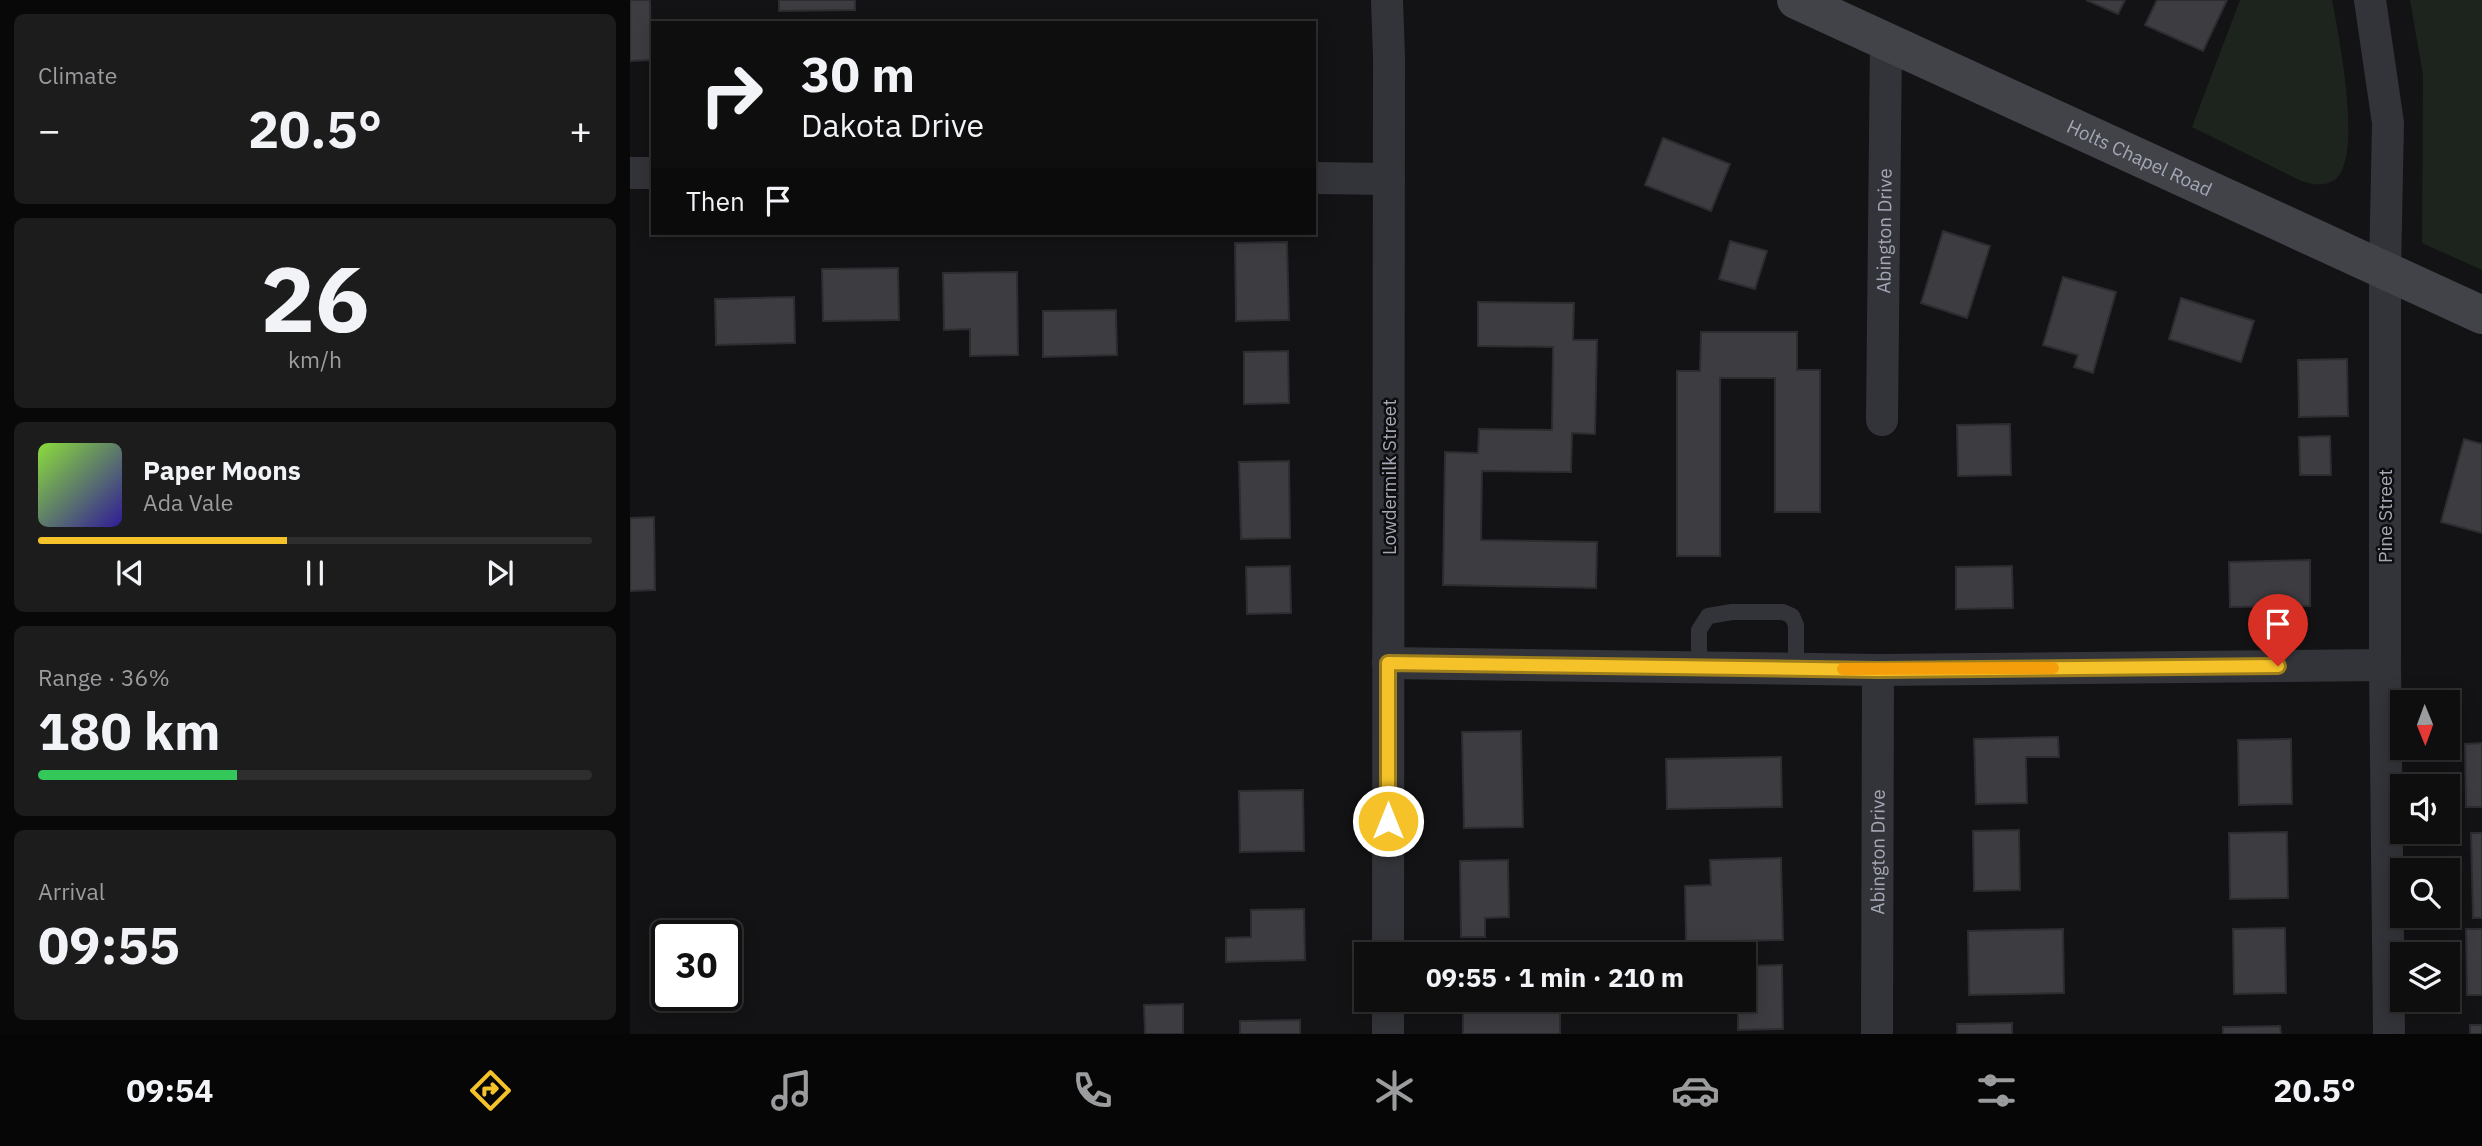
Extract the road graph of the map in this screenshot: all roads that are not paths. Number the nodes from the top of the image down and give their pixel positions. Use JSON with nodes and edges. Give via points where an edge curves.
{"nodes":[{"id":1,"x":1387,"y":0,"type":"edge"},
{"id":2,"x":1796,"y":0,"type":"edge"},
{"id":3,"x":2370,"y":0,"type":"edge"},
{"id":4,"x":1886,"y":41,"type":"junction"},
{"id":5,"x":630,"y":173,"type":"edge"},
{"id":6,"x":651,"y":173,"type":"edge"},
{"id":7,"x":1316,"y":178,"type":"edge"},
{"id":8,"x":1389,"y":178,"type":"junction"},
{"id":9,"x":2385,"y":271,"type":"junction"},
{"id":10,"x":2482,"y":316,"type":"edge"},
{"id":11,"x":1882,"y":419,"type":"dead end"},
{"id":12,"x":1388,"y":663,"type":"junction"},
{"id":13,"x":2385,"y":665,"type":"junction"},
{"id":14,"x":1699,"y":667,"type":"junction"},
{"id":15,"x":1796,"y":668,"type":"junction"},
{"id":16,"x":1878,"y":670,"type":"junction"},
{"id":17,"x":1388,"y":942,"type":"edge"},
{"id":18,"x":1388,"y":1012,"type":"edge"},
{"id":19,"x":1388,"y":1034,"type":"edge"},
{"id":20,"x":1877,"y":1034,"type":"edge"},
{"id":21,"x":2389,"y":1034,"type":"edge"}],
"edges":[{"from":1,"to":8,"type":"street","name":"Lowdermilk Street"},
{"from":2,"to":4,"type":"street","name":"Holts Chapel Road"},
{"from":3,"to":9,"type":"street","name":"Pine Street","via":[[2388,124]]},
{"from":4,"to":9,"type":"street","name":"Holts Chapel Road"},
{"from":4,"to":11,"type":"street","name":"Abington Drive"},
{"from":5,"to":6,"type":"street"},
{"from":7,"to":8,"type":"street"},
{"from":8,"to":12,"type":"street","name":"Lowdermilk Street"},
{"from":9,"to":10,"type":"street","name":"Holts Chapel Road"},
{"from":9,"to":13,"type":"street","name":"Pine Street"},
{"from":12,"to":14,"type":"street"},
{"from":12,"to":17,"type":"street","name":"Lowdermilk Street"},
{"from":13,"to":16,"type":"street"},
{"from":13,"to":21,"type":"street","name":"Pine Street"},
{"from":14,"to":15,"type":"street"},
{"from":14,"to":15,"type":"lane","via":[[1699,630],[1708,616],[1783,612],[1792,616],[1796,625]]},
{"from":15,"to":16,"type":"street"},
{"from":16,"to":20,"type":"street","name":"Abington Drive"},
{"from":18,"to":19,"type":"street"}]}
